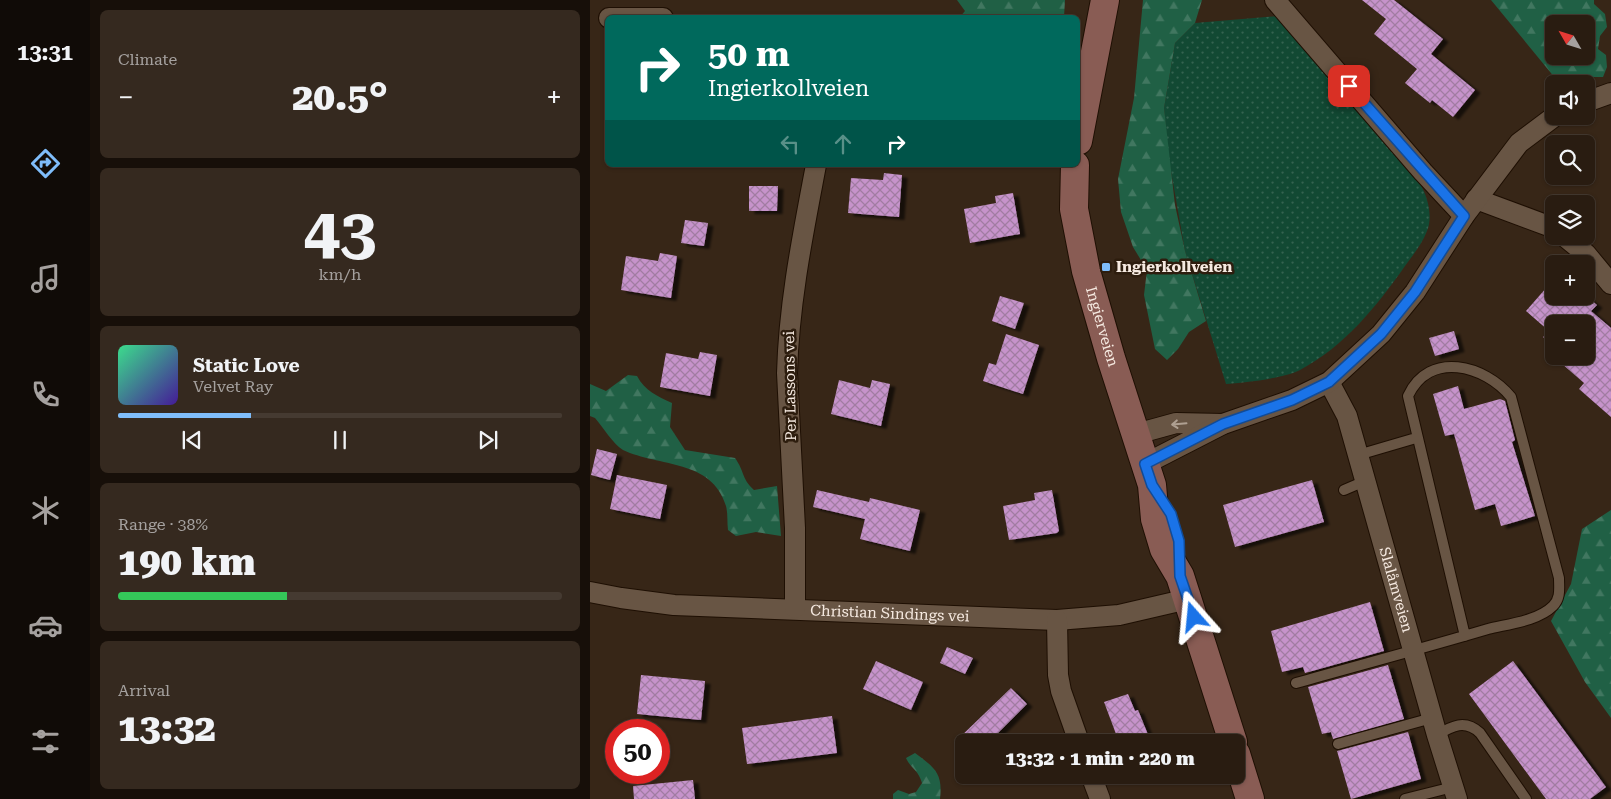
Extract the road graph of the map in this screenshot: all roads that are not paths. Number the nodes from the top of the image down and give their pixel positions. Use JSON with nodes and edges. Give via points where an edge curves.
{"nodes":[{"id":1,"x":1105,"y":0,"type":"edge"},
{"id":2,"x":1275,"y":0,"type":"edge"},
{"id":3,"x":605,"y":18,"type":"edge"},
{"id":4,"x":590,"y":20,"type":"edge"},
{"id":5,"x":1611,"y":94,"type":"edge"},
{"id":6,"x":1595,"y":99,"type":"edge"},
{"id":7,"x":1545,"y":124,"type":"edge"},
{"id":8,"x":1080,"y":131,"type":"edge"},
{"id":9,"x":816,"y":167,"type":"edge"},
{"id":10,"x":1075,"y":167,"type":"edge"},
{"id":11,"x":1476,"y":199,"type":"junction"},
{"id":12,"x":1464,"y":216,"type":"junction"},
{"id":13,"x":1545,"y":225,"type":"edge"},
{"id":14,"x":1575,"y":245,"type":"edge"},
{"id":15,"x":1611,"y":284,"type":"edge"},
{"id":16,"x":1329,"y":382,"type":"junction"},
{"id":17,"x":1223,"y":424,"type":"junction"},
{"id":18,"x":1136,"y":434,"type":"junction"},
{"id":19,"x":1416,"y":438,"type":"junction"},
{"id":20,"x":1358,"y":455,"type":"junction"},
{"id":21,"x":1149,"y":475,"type":"junction"},
{"id":22,"x":1365,"y":481,"type":"junction"},
{"id":23,"x":1344,"y":490,"type":"dead end"},
{"id":24,"x":1184,"y":588,"type":"junction"},
{"id":25,"x":590,"y":592,"type":"edge"},
{"id":26,"x":795,"y":608,"type":"junction"},
{"id":27,"x":1057,"y":620,"type":"junction"},
{"id":28,"x":1466,"y":636,"type":"junction"},
{"id":29,"x":1413,"y":651,"type":"junction"},
{"id":30,"x":1296,"y":682,"type":"dead end"},
{"id":31,"x":1435,"y":726,"type":"junction"},
{"id":32,"x":1076,"y":734,"type":"edge"},
{"id":33,"x":1230,"y":734,"type":"edge"},
{"id":34,"x":1338,"y":744,"type":"dead end"},
{"id":35,"x":1245,"y":783,"type":"edge"},
{"id":36,"x":1094,"y":784,"type":"edge"},
{"id":37,"x":1455,"y":793,"type":"edge"},
{"id":38,"x":1100,"y":799,"type":"edge"},
{"id":39,"x":1250,"y":799,"type":"edge"},
{"id":40,"x":1405,"y":799,"type":"edge"},
{"id":41,"x":1526,"y":799,"type":"edge"}],
"edges":[{"from":1,"to":8,"type":"main road"},
{"from":2,"to":12,"type":"street"},
{"from":3,"to":4,"type":"street"},
{"from":5,"to":6,"type":"street"},
{"from":7,"to":11,"type":"street","via":[[1519,143]]},
{"from":9,"to":26,"type":"street","name":"Per Lassons vei","via":[[796,271],[788,348],[796,528]]},
{"from":10,"to":18,"type":"main road","name":"Ingierveien","via":[[1074,209],[1081,251]]},
{"from":11,"to":12,"type":"street"},
{"from":11,"to":13,"type":"street"},
{"from":12,"to":16,"type":"street","via":[[1415,292],[1387,327]]},
{"from":14,"to":15,"type":"street"},
{"from":16,"to":17,"type":"street","via":[[1292,400]]},
{"from":16,"to":20,"type":"street","name":"Slalåmveien","via":[[1347,416]]},
{"from":17,"to":18,"type":"street","one_way":true,"via":[[1176,423]]},
{"from":17,"to":21,"type":"street"},
{"from":18,"to":21,"type":"main road","name":"Ingierveien"},
{"from":19,"to":20,"type":"lane"},
{"from":19,"to":28,"type":"lane"},
{"from":19,"to":28,"type":"lane","via":[[1408,396],[1413,384],[1421,377],[1451,365],[1468,368],[1502,386],[1511,397],[1559,578],[1560,595],[1553,606],[1541,614]]},
{"from":20,"to":22,"type":"street","name":"Slalåmveien"},
{"from":21,"to":24,"type":"main road","name":"Ingierveien","via":[[1154,520],[1164,550]]},
{"from":22,"to":23,"type":"lane"},
{"from":22,"to":29,"type":"street","name":"Slalåmveien"},
{"from":24,"to":27,"type":"street","name":"Christian Sindings vei","via":[[1120,615]]},
{"from":24,"to":33,"type":"main road","name":"Ingierveien"},
{"from":25,"to":26,"type":"street","name":"Christian Sindings vei","via":[[674,605]]},
{"from":26,"to":27,"type":"street","name":"Christian Sindings vei"},
{"from":27,"to":32,"type":"street","via":[[1058,675]]},
{"from":28,"to":29,"type":"lane"},
{"from":29,"to":30,"type":"lane"},
{"from":29,"to":31,"type":"street","name":"Slalåmveien"},
{"from":31,"to":34,"type":"lane"},
{"from":31,"to":37,"type":"street","name":"Slalåmveien"},
{"from":31,"to":41,"type":"lane","via":[[1473,726]]},
{"from":35,"to":39,"type":"main road"},
{"from":36,"to":38,"type":"street"},
{"from":37,"to":40,"type":"lane"}]}
